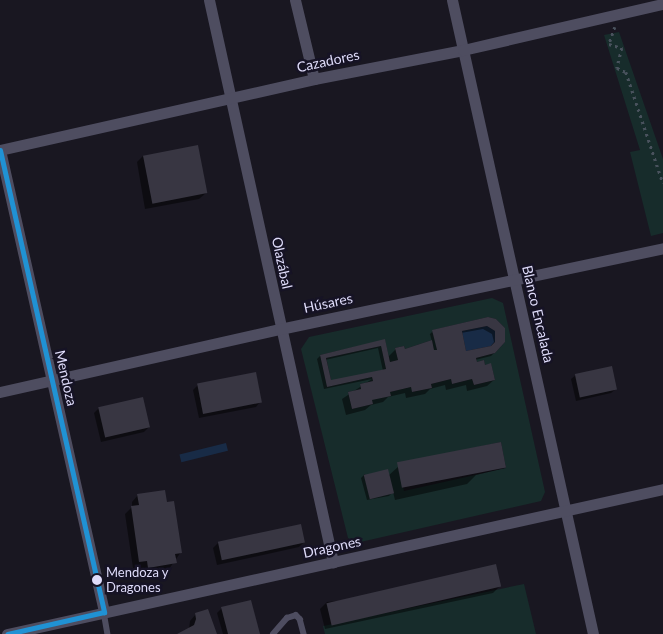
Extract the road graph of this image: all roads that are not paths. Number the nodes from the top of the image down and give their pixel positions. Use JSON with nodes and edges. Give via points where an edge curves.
{"nodes":[{"id":1,"x":209,"y":0,"type":"edge"},
{"id":2,"x":295,"y":0,"type":"edge"},
{"id":3,"x":452,"y":0,"type":"edge"},
{"id":4,"x":663,"y":4,"type":"edge"},
{"id":5,"x":463,"y":50,"type":"junction"},
{"id":6,"x":314,"y":79,"type":"junction"},
{"id":7,"x":231,"y":98,"type":"junction"},
{"id":8,"x":0,"y":150,"type":"edge"},
{"id":9,"x":663,"y":248,"type":"edge"},
{"id":10,"x":515,"y":279,"type":"junction"},
{"id":11,"x":280,"y":329,"type":"junction"},
{"id":12,"x":52,"y":381,"type":"junction"},
{"id":13,"x":0,"y":392,"type":"edge"},
{"id":14,"x":663,"y":489,"type":"edge"},
{"id":15,"x":567,"y":511,"type":"junction"},
{"id":16,"x":333,"y":562,"type":"junction"},
{"id":17,"x":104,"y":612,"type":"junction"},
{"id":18,"x":7,"y":634,"type":"edge"},
{"id":19,"x":108,"y":634,"type":"edge"},
{"id":20,"x":273,"y":634,"type":"edge"},
{"id":21,"x":304,"y":634,"type":"edge"},
{"id":22,"x":593,"y":634,"type":"edge"}],
"edges":[{"from":1,"to":7,"type":"street","name":"Olazábal"},
{"from":2,"to":6,"type":"street"},
{"from":3,"to":5,"type":"street","name":"Blanco Encalada"},
{"from":4,"to":5,"type":"street","name":"Cazadores"},
{"from":5,"to":6,"type":"street","name":"Cazadores"},
{"from":5,"to":10,"type":"street","name":"Blanco Encalada"},
{"from":6,"to":7,"type":"street","name":"Cazadores"},
{"from":7,"to":8,"type":"street","name":"Cazadores"},
{"from":7,"to":11,"type":"street","name":"Olazábal"},
{"from":8,"to":12,"type":"street","name":"Mendoza"},
{"from":9,"to":10,"type":"street","name":"Húsares"},
{"from":10,"to":11,"type":"street","name":"Húsares"},
{"from":10,"to":15,"type":"street","name":"Blanco Encalada"},
{"from":11,"to":12,"type":"street","name":"Húsares"},
{"from":11,"to":16,"type":"street","name":"Olazábal"},
{"from":12,"to":13,"type":"street","name":"Húsares"},
{"from":12,"to":17,"type":"street","name":"Mendoza"},
{"from":14,"to":15,"type":"street","name":"Dragones"},
{"from":15,"to":16,"type":"street","name":"Dragones"},
{"from":15,"to":22,"type":"street","name":"Blanco Encalada"},
{"from":16,"to":17,"type":"street","name":"Dragones"},
{"from":17,"to":18,"type":"street","name":"Dragones"},
{"from":17,"to":19,"type":"lane"},
{"from":20,"to":21,"type":"lane","via":[[287,618],[296,614]]}]}
